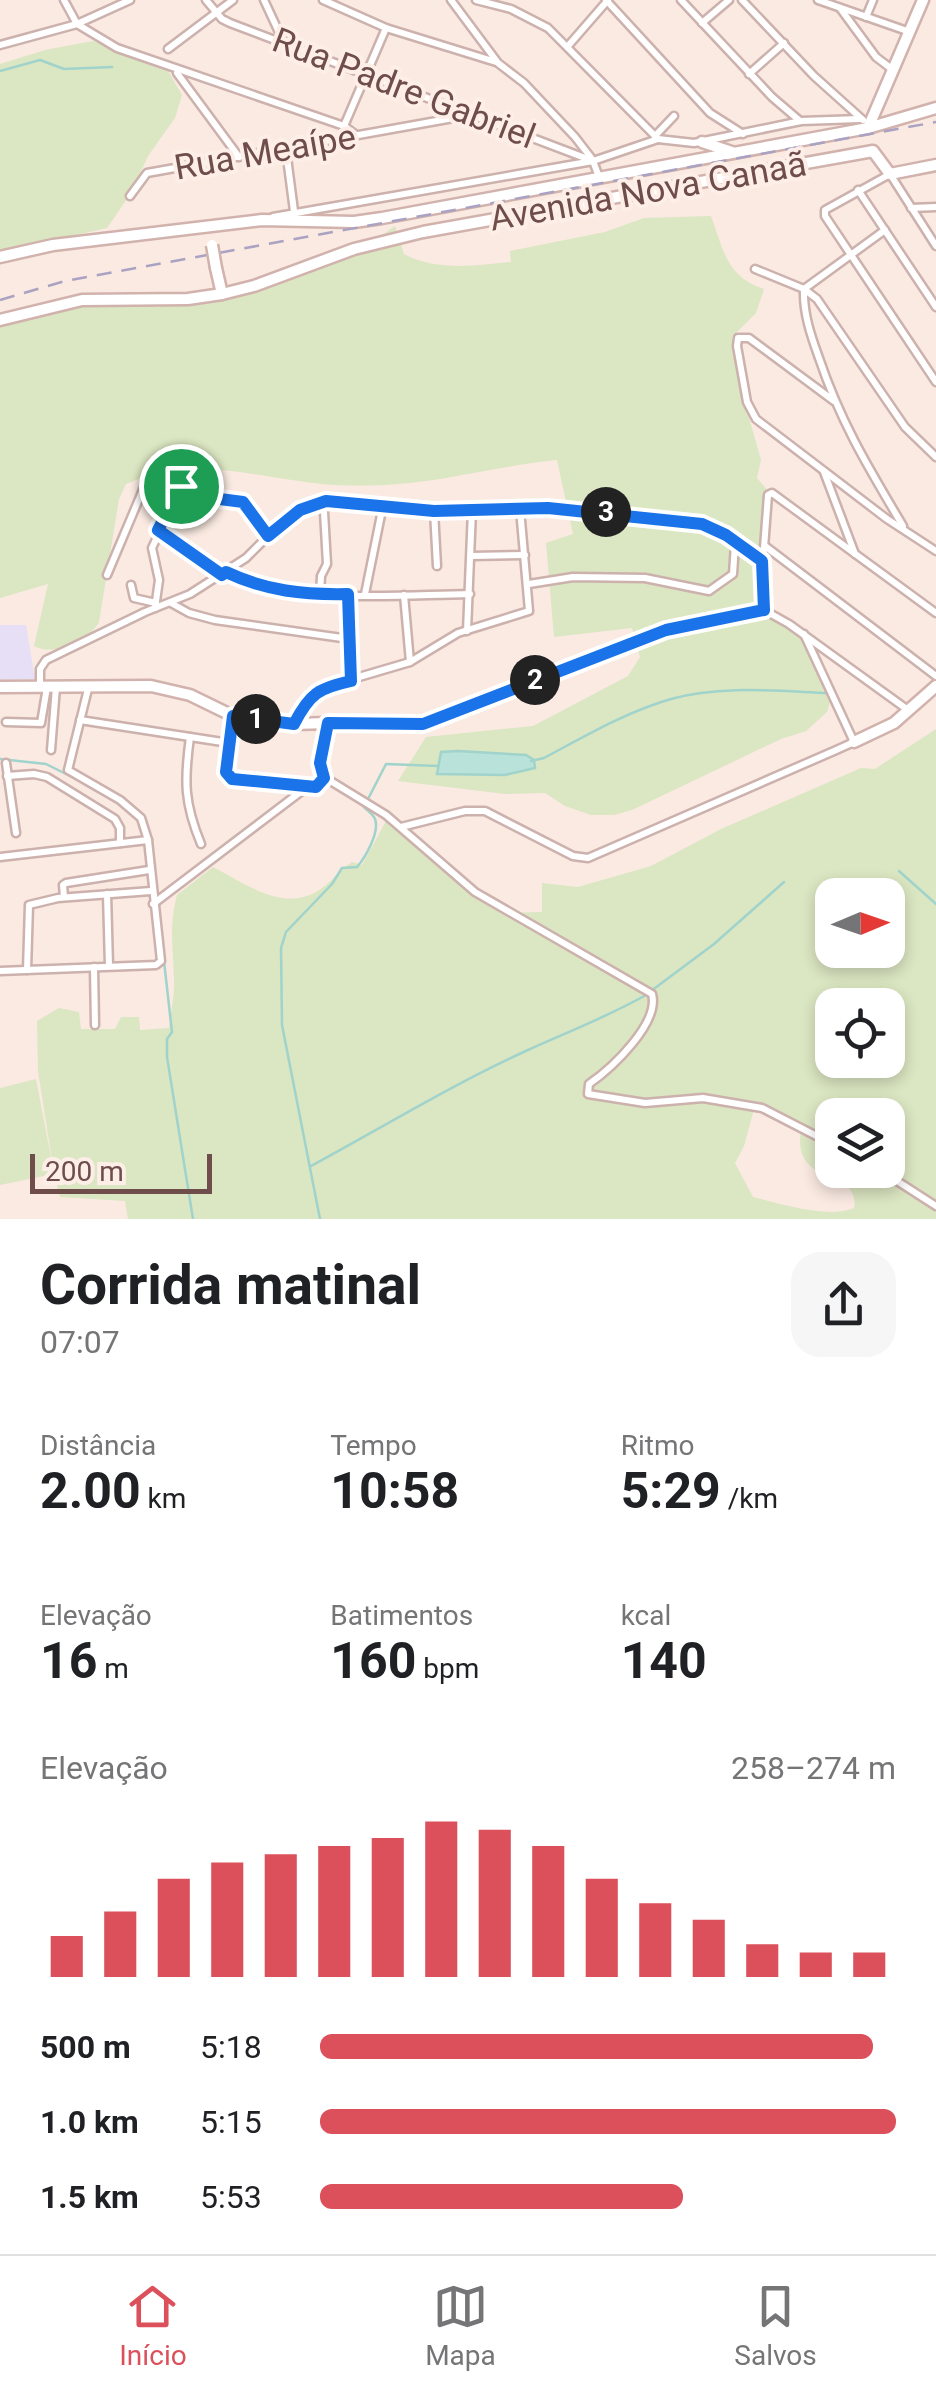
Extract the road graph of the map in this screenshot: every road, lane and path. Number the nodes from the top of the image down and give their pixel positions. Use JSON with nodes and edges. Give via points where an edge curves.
{"nodes":[{"id":1,"x":64,"y":0,"type":"edge"},
{"id":2,"x":130,"y":0,"type":"edge"},
{"id":3,"x":206,"y":0,"type":"edge"},
{"id":4,"x":233,"y":0,"type":"edge"},
{"id":5,"x":264,"y":0,"type":"edge"},
{"id":6,"x":323,"y":0,"type":"edge"},
{"id":7,"x":451,"y":0,"type":"edge"},
{"id":8,"x":476,"y":0,"type":"edge"},
{"id":9,"x":607,"y":0,"type":"edge"},
{"id":10,"x":680,"y":0,"type":"edge"},
{"id":11,"x":729,"y":0,"type":"edge"},
{"id":12,"x":742,"y":0,"type":"edge"},
{"id":13,"x":818,"y":0,"type":"edge"},
{"id":14,"x":872,"y":0,"type":"edge"},
{"id":15,"x":922,"y":0,"type":"edge"},
{"id":16,"x":840,"y":8,"type":"junction"},
{"id":17,"x":216,"y":14,"type":"junction"},
{"id":18,"x":866,"y":16,"type":"junction"},
{"id":19,"x":702,"y":23,"type":"junction"},
{"id":20,"x":77,"y":24,"type":"junction"},
{"id":21,"x":386,"y":28,"type":"junction"},
{"id":22,"x":910,"y":32,"type":"junction"},
{"id":23,"x":284,"y":43,"type":"junction"},
{"id":24,"x":784,"y":43,"type":"junction"},
{"id":25,"x":0,"y":45,"type":"edge"},
{"id":26,"x":568,"y":46,"type":"junction"},
{"id":27,"x":168,"y":48,"type":"dead end"},
{"id":28,"x":498,"y":63,"type":"junction"},
{"id":29,"x":175,"y":70,"type":"junction"},
{"id":30,"x":894,"y":70,"type":"junction"},
{"id":31,"x":749,"y":74,"type":"junction"},
{"id":32,"x":363,"y":76,"type":"junction"},
{"id":33,"x":936,"y":108,"type":"edge"},
{"id":34,"x":471,"y":115,"type":"junction"},
{"id":35,"x":674,"y":116,"type":"dead end"},
{"id":36,"x":801,"y":121,"type":"junction"},
{"id":37,"x":866,"y":123,"type":"junction"},
{"id":38,"x":344,"y":126,"type":"junction"},
{"id":39,"x":743,"y":134,"type":"junction"},
{"id":40,"x":356,"y":135,"type":"junction"},
{"id":41,"x":657,"y":137,"type":"junction"},
{"id":42,"x":698,"y":142,"type":"junction"},
{"id":43,"x":286,"y":150,"type":"junction"},
{"id":44,"x":733,"y":152,"type":"junction"},
{"id":45,"x":239,"y":156,"type":"junction"},
{"id":46,"x":698,"y":158,"type":"junction"},
{"id":47,"x":593,"y":161,"type":"junction"},
{"id":48,"x":936,"y":165,"type":"edge"},
{"id":49,"x":890,"y":174,"type":"junction"},
{"id":50,"x":599,"y":176,"type":"junction"},
{"id":51,"x":858,"y":190,"type":"junction"},
{"id":52,"x":130,"y":196,"type":"dead end"},
{"id":53,"x":936,"y":207,"type":"edge"},
{"id":54,"x":910,"y":208,"type":"junction"},
{"id":55,"x":294,"y":211,"type":"junction"},
{"id":56,"x":262,"y":220,"type":"junction"},
{"id":57,"x":212,"y":228,"type":"junction"},
{"id":58,"x":885,"y":230,"type":"junction"},
{"id":59,"x":936,"y":246,"type":"edge"},
{"id":60,"x":851,"y":255,"type":"junction"},
{"id":61,"x":0,"y":256,"type":"edge"},
{"id":62,"x":755,"y":270,"type":"dead end"},
{"id":63,"x":804,"y":289,"type":"junction"},
{"id":64,"x":222,"y":294,"type":"junction"},
{"id":65,"x":936,"y":307,"type":"edge"},
{"id":66,"x":0,"y":320,"type":"edge"},
{"id":67,"x":936,"y":382,"type":"edge"},
{"id":68,"x":834,"y":401,"type":"junction"},
{"id":69,"x":936,"y":457,"type":"edge"},
{"id":70,"x":824,"y":471,"type":"junction"},
{"id":71,"x":181,"y":486,"type":"junction"},
{"id":72,"x":383,"y":506,"type":"junction"},
{"id":73,"x":520,"y":509,"type":"junction"},
{"id":74,"x":472,"y":510,"type":"junction"},
{"id":75,"x":434,"y":511,"type":"junction"},
{"id":76,"x":324,"y":512,"type":"dead end"},
{"id":77,"x":904,"y":527,"type":"junction"},
{"id":78,"x":158,"y":530,"type":"junction"},
{"id":79,"x":268,"y":536,"type":"junction"},
{"id":80,"x":736,"y":542,"type":"junction"},
{"id":81,"x":764,"y":545,"type":"junction"},
{"id":82,"x":936,"y":551,"type":"edge"},
{"id":83,"x":856,"y":554,"type":"junction"},
{"id":84,"x":525,"y":555,"type":"junction"},
{"id":85,"x":471,"y":556,"type":"junction"},
{"id":86,"x":762,"y":561,"type":"junction"},
{"id":87,"x":437,"y":566,"type":"dead end"},
{"id":88,"x":224,"y":574,"type":"junction"},
{"id":89,"x":107,"y":575,"type":"dead end"},
{"id":90,"x":528,"y":584,"type":"junction"},
{"id":91,"x":131,"y":585,"type":"dead end"},
{"id":92,"x":320,"y":594,"type":"junction"},
{"id":93,"x":348,"y":594,"type":"junction"},
{"id":94,"x":365,"y":594,"type":"junction"},
{"id":95,"x":470,"y":594,"type":"junction"},
{"id":96,"x":404,"y":595,"type":"junction"},
{"id":97,"x":172,"y":603,"type":"junction"},
{"id":98,"x":155,"y":606,"type":"junction"},
{"id":99,"x":764,"y":610,"type":"junction"},
{"id":100,"x":936,"y":613,"type":"edge"},
{"id":101,"x":467,"y":631,"type":"junction"},
{"id":102,"x":804,"y":634,"type":"junction"},
{"id":103,"x":349,"y":638,"type":"junction"},
{"id":104,"x":410,"y":662,"type":"junction"},
{"id":105,"x":936,"y":676,"type":"edge"},
{"id":106,"x":351,"y":681,"type":"junction"},
{"id":107,"x":88,"y":685,"type":"junction"},
{"id":108,"x":48,"y":686,"type":"junction"},
{"id":109,"x":936,"y":686,"type":"edge"},
{"id":110,"x":0,"y":687,"type":"edge"},
{"id":111,"x":908,"y":710,"type":"junction"},
{"id":112,"x":233,"y":716,"type":"junction"},
{"id":113,"x":80,"y":720,"type":"junction"},
{"id":114,"x":6,"y":722,"type":"dead end"},
{"id":115,"x":328,"y":723,"type":"junction"},
{"id":116,"x":294,"y":724,"type":"junction"},
{"id":117,"x":190,"y":738,"type":"junction"},
{"id":118,"x":854,"y":742,"type":"junction"},
{"id":119,"x":229,"y":743,"type":"junction"},
{"id":120,"x":51,"y":750,"type":"dead end"},
{"id":121,"x":6,"y":762,"type":"dead end"},
{"id":122,"x":8,"y":776,"type":"junction"},
{"id":123,"x":324,"y":778,"type":"junction"},
{"id":124,"x":307,"y":787,"type":"junction"},
{"id":125,"x":4,"y":793,"type":"edge"},
{"id":126,"x":401,"y":826,"type":"junction"},
{"id":127,"x":16,"y":832,"type":"dead end"},
{"id":128,"x":148,"y":840,"type":"junction"},
{"id":129,"x":120,"y":843,"type":"junction"},
{"id":130,"x":201,"y":844,"type":"dead end"},
{"id":131,"x":0,"y":857,"type":"edge"},
{"id":132,"x":149,"y":870,"type":"junction"},
{"id":133,"x":151,"y":890,"type":"junction"},
{"id":134,"x":107,"y":894,"type":"junction"},
{"id":135,"x":64,"y":898,"type":"junction"},
{"id":136,"x":153,"y":904,"type":"junction"},
{"id":137,"x":109,"y":966,"type":"junction"},
{"id":138,"x":94,"y":967,"type":"junction"},
{"id":139,"x":27,"y":970,"type":"junction"},
{"id":140,"x":0,"y":971,"type":"edge"},
{"id":141,"x":94,"y":1025,"type":"dead end"},
{"id":142,"x":815,"y":1135,"type":"edge"},
{"id":143,"x":905,"y":1186,"type":"edge"},
{"id":144,"x":936,"y":1206,"type":"edge"}],
"edges":[{"from":1,"to":20,"type":"street"},
{"from":2,"to":20,"type":"street"},
{"from":3,"to":17,"type":"street"},
{"from":4,"to":17,"type":"street"},
{"from":5,"to":23,"type":"street"},
{"from":6,"to":21,"type":"street"},
{"from":7,"to":28,"type":"street"},
{"from":8,"to":26,"type":"street","via":[[530,17]]},
{"from":9,"to":26,"type":"street"},
{"from":9,"to":39,"type":"street","via":[[710,113]]},
{"from":10,"to":19,"type":"street"},
{"from":11,"to":19,"type":"street"},
{"from":12,"to":24,"type":"street"},
{"from":13,"to":16,"type":"street"},
{"from":14,"to":18,"type":"street"},
{"from":15,"to":22,"type":"street"},
{"from":16,"to":18,"type":"street"},
{"from":16,"to":30,"type":"street","via":[[876,57]]},
{"from":17,"to":23,"type":"street","name":"Rua Padre Gabriel"},
{"from":17,"to":27,"type":"street"},
{"from":18,"to":22,"type":"street"},
{"from":19,"to":31,"type":"street"},
{"from":20,"to":25,"type":"street"},
{"from":20,"to":29,"type":"street"},
{"from":21,"to":28,"type":"street"},
{"from":21,"to":32,"type":"street"},
{"from":22,"to":30,"type":"street"},
{"from":23,"to":32,"type":"street","name":"Rua Padre Gabriel"},
{"from":24,"to":31,"type":"street"},
{"from":24,"to":37,"type":"street"},
{"from":26,"to":41,"type":"street"},
{"from":28,"to":47,"type":"street"},
{"from":29,"to":38,"type":"street"},
{"from":29,"to":45,"type":"street"},
{"from":30,"to":37,"type":"street"},
{"from":31,"to":36,"type":"street"},
{"from":32,"to":34,"type":"street","name":"Rua Padre Gabriel"},
{"from":32,"to":38,"type":"street"},
{"from":33,"to":37,"type":"street"},
{"from":34,"to":40,"type":"street","name":"Rua Meaípe"},
{"from":34,"to":47,"type":"street","name":"Rua Padre Gabriel"},
{"from":35,"to":41,"type":"street"},
{"from":36,"to":37,"type":"street"},
{"from":36,"to":39,"type":"street"},
{"from":37,"to":44,"type":"street"},
{"from":38,"to":40,"type":"street"},
{"from":39,"to":42,"type":"street"},
{"from":40,"to":43,"type":"street","name":"Rua Meaípe"},
{"from":41,"to":42,"type":"street"},
{"from":41,"to":47,"type":"street"},
{"from":42,"to":44,"type":"street"},
{"from":42,"to":46,"type":"street"},
{"from":43,"to":45,"type":"street","name":"Rua Meaípe"},
{"from":43,"to":55,"type":"street"},
{"from":44,"to":46,"type":"street"},
{"from":45,"to":52,"type":"street","name":"Rua Meaípe","via":[[147,173]]},
{"from":46,"to":50,"type":"street"},
{"from":47,"to":50,"type":"street"},
{"from":47,"to":55,"type":"street"},
{"from":48,"to":49,"type":"street"},
{"from":49,"to":51,"type":"street"},
{"from":49,"to":54,"type":"street"},
{"from":49,"to":64,"type":"street","name":"Avenida Nova Canaã","via":[[873,151],[423,232]]},
{"from":50,"to":56,"type":"street","via":[[354,222]]},
{"from":51,"to":58,"type":"street"},
{"from":51,"to":60,"type":"street","via":[[827,207],[826,216]]},
{"from":53,"to":54,"type":"street"},
{"from":54,"to":59,"type":"street"},
{"from":55,"to":56,"type":"street"},
{"from":56,"to":57,"type":"street"},
{"from":57,"to":61,"type":"street"},
{"from":57,"to":64,"type":"street","bridge":true},
{"from":58,"to":60,"type":"street"},
{"from":58,"to":65,"type":"street"},
{"from":60,"to":63,"type":"street"},
{"from":60,"to":67,"type":"street"},
{"from":62,"to":63,"type":"street"},
{"from":63,"to":68,"type":"street"},
{"from":63,"to":69,"type":"street","via":[[836,323],[904,427]]},
{"from":64,"to":66,"type":"street","name":"Avenida Nova Canaã","via":[[82,300]]},
{"from":68,"to":70,"type":"street","via":[[749,338],[738,338],[747,402],[756,419]]},
{"from":68,"to":77,"type":"street"},
{"from":70,"to":77,"type":"street"},
{"from":70,"to":83,"type":"street"},
{"from":71,"to":78,"type":"street"},
{"from":71,"to":79,"type":"street","via":[[243,502]]},
{"from":71,"to":89,"type":"street","via":[[148,474]]},
{"from":72,"to":75,"type":"street"},
{"from":72,"to":79,"type":"street","via":[[314,504]]},
{"from":72,"to":94,"type":"street"},
{"from":73,"to":74,"type":"street"},
{"from":73,"to":80,"type":"street","via":[[693,522]]},
{"from":73,"to":84,"type":"street"},
{"from":74,"to":75,"type":"street"},
{"from":74,"to":85,"type":"street"},
{"from":75,"to":87,"type":"street"},
{"from":76,"to":92,"type":"street","via":[[327,564]]},
{"from":77,"to":82,"type":"street"},
{"from":78,"to":88,"type":"street"},
{"from":78,"to":98,"type":"street","via":[[152,548],[159,580]]},
{"from":79,"to":88,"type":"street"},
{"from":80,"to":86,"type":"street"},
{"from":80,"to":90,"type":"street","via":[[732,574],[708,591],[645,578]]},
{"from":81,"to":83,"type":"street","via":[[772,493]]},
{"from":81,"to":86,"type":"street"},
{"from":81,"to":105,"type":"street"},
{"from":83,"to":100,"type":"street"},
{"from":84,"to":85,"type":"street"},
{"from":84,"to":90,"type":"street"},
{"from":85,"to":95,"type":"street"},
{"from":86,"to":99,"type":"street"},
{"from":88,"to":92,"type":"street","via":[[264,588]]},
{"from":88,"to":97,"type":"street"},
{"from":90,"to":101,"type":"street","via":[[526,613]]},
{"from":91,"to":98,"type":"street","via":[[134,598]]},
{"from":92,"to":93,"type":"street"},
{"from":93,"to":94,"type":"street"},
{"from":93,"to":103,"type":"street"},
{"from":94,"to":96,"type":"street"},
{"from":95,"to":96,"type":"street"},
{"from":95,"to":101,"type":"street"},
{"from":96,"to":104,"type":"street"},
{"from":97,"to":98,"type":"street"},
{"from":97,"to":103,"type":"street","via":[[215,620]]},
{"from":98,"to":108,"type":"street","via":[[46,660],[40,669]]},
{"from":99,"to":102,"type":"street"},
{"from":99,"to":115,"type":"street","via":[[666,630],[423,724]]},
{"from":101,"to":104,"type":"street"},
{"from":102,"to":111,"type":"street"},
{"from":102,"to":118,"type":"street"},
{"from":103,"to":106,"type":"street"},
{"from":104,"to":106,"type":"street"},
{"from":106,"to":116,"type":"street","via":[[320,689]]},
{"from":107,"to":108,"type":"street"},
{"from":107,"to":112,"type":"street","via":[[171,690]]},
{"from":107,"to":113,"type":"street"},
{"from":108,"to":110,"type":"street"},
{"from":108,"to":114,"type":"street","via":[[41,723]]},
{"from":108,"to":120,"type":"street"},
{"from":109,"to":111,"type":"street"},
{"from":111,"to":118,"type":"street"},
{"from":112,"to":116,"type":"street"},
{"from":112,"to":119,"type":"street"},
{"from":113,"to":117,"type":"street"},
{"from":113,"to":128,"type":"street","via":[[68,770],[134,810]]},
{"from":115,"to":116,"type":"street"},
{"from":115,"to":123,"type":"street","via":[[320,763]]},
{"from":117,"to":119,"type":"street"},
{"from":117,"to":130,"type":"street","via":[[185,796]]},
{"from":118,"to":126,"type":"street","via":[[588,858],[484,812]]},
{"from":119,"to":124,"type":"street","via":[[230,778]]},
{"from":121,"to":122,"type":"street"},
{"from":122,"to":125,"type":"street"},
{"from":122,"to":129,"type":"street","via":[[47,777],[115,819]]},
{"from":123,"to":124,"type":"street"},
{"from":123,"to":126,"type":"street"},
{"from":124,"to":136,"type":"street"},
{"from":125,"to":127,"type":"street"},
{"from":126,"to":142,"type":"street","via":[[476,892],[652,994],[652,1014],[618,1062],[589,1084],[588,1094],[637,1102],[703,1098],[762,1108]]},
{"from":128,"to":129,"type":"street"},
{"from":128,"to":132,"type":"street"},
{"from":129,"to":131,"type":"street"},
{"from":132,"to":133,"type":"street"},
{"from":132,"to":135,"type":"street","via":[[66,882]]},
{"from":133,"to":134,"type":"street"},
{"from":133,"to":136,"type":"street"},
{"from":134,"to":135,"type":"street"},
{"from":134,"to":137,"type":"street"},
{"from":135,"to":139,"type":"street","via":[[28,905]]},
{"from":136,"to":137,"type":"street","via":[[156,964]]},
{"from":137,"to":138,"type":"street"},
{"from":138,"to":139,"type":"street"},
{"from":138,"to":141,"type":"street"},
{"from":139,"to":140,"type":"street"},
{"from":143,"to":144,"type":"street"}]}
